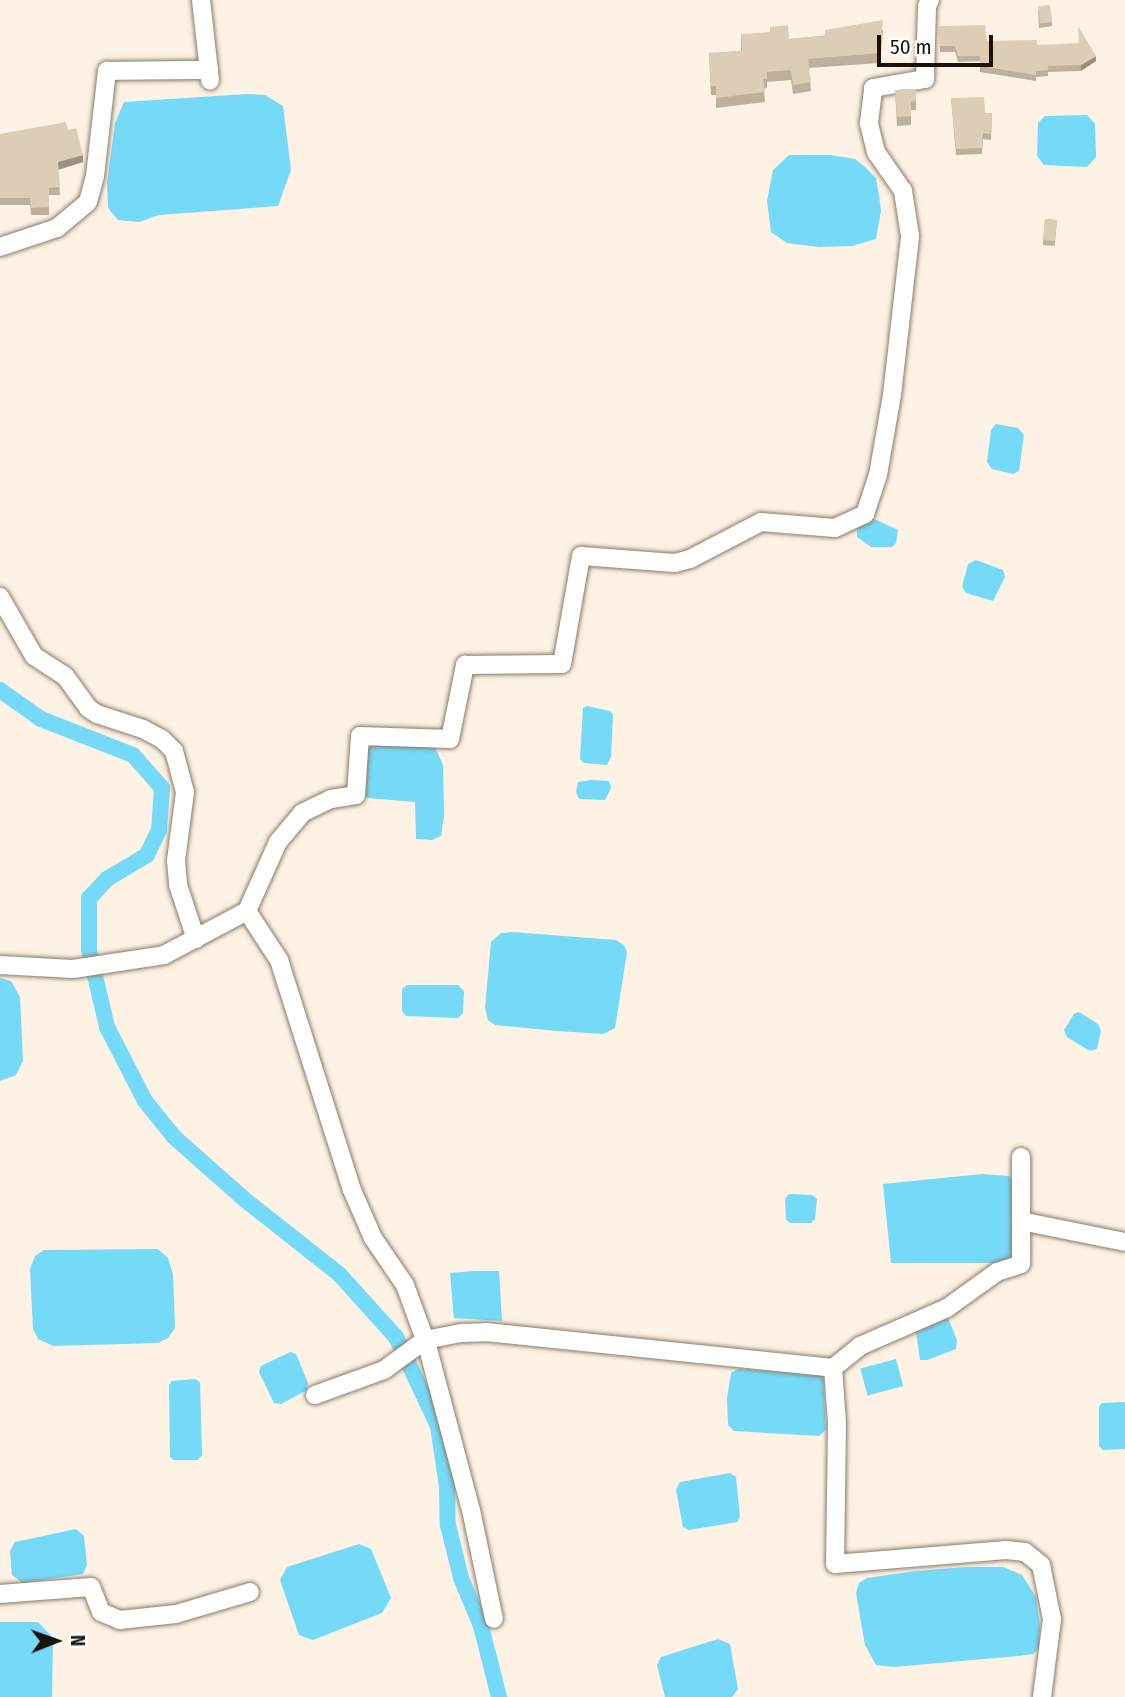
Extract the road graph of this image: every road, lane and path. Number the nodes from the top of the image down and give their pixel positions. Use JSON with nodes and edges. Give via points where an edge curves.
{"nodes":[{"id":1,"x":201,"y":0,"type":"edge"},
{"id":2,"x":930,"y":0,"type":"edge"},
{"id":3,"x":0,"y":247,"type":"edge"},
{"id":4,"x":0,"y":597,"type":"edge"},
{"id":5,"x":247,"y":911,"type":"junction"},
{"id":6,"x":197,"y":939,"type":"junction"},
{"id":7,"x":0,"y":965,"type":"edge"},
{"id":8,"x":1021,"y":1157,"type":"dead end"},
{"id":9,"x":1021,"y":1221,"type":"junction"},
{"id":10,"x":1125,"y":1242,"type":"edge"},
{"id":11,"x":420,"y":1343,"type":"junction"},
{"id":12,"x":833,"y":1368,"type":"junction"},
{"id":13,"x":315,"y":1395,"type":"dead end"},
{"id":14,"x":250,"y":1592,"type":"dead end"},
{"id":15,"x":0,"y":1594,"type":"edge"},
{"id":16,"x":494,"y":1619,"type":"dead end"},
{"id":17,"x":1042,"y":1697,"type":"edge"}],
"edges":[{"from":1,"to":3,"type":"street","via":[[210,75],[107,71],[88,202],[57,228]]},
{"from":2,"to":5,"type":"street","via":[[925,79],[873,88],[869,123],[876,152],[903,191],[910,236],[892,395],[878,475],[865,514],[835,528],[761,522],[675,563],[582,556],[562,664],[464,665],[450,739],[360,736],[356,794],[331,799],[302,813],[278,842]]},
{"from":4,"to":6,"type":"street","via":[[34,656],[65,676],[88,708],[143,729],[174,751],[185,792],[176,860],[178,885]]},
{"from":5,"to":6,"type":"street"},
{"from":5,"to":11,"type":"street","via":[[279,960],[352,1190],[373,1238],[405,1284]]},
{"from":6,"to":7,"type":"street","via":[[164,955],[114,965],[73,969]]},
{"from":8,"to":9,"type":"street"},
{"from":9,"to":10,"type":"street"},
{"from":9,"to":12,"type":"street","via":[[1021,1264],[997,1272],[947,1308],[860,1346]]},
{"from":11,"to":12,"type":"street","via":[[486,1332]]},
{"from":11,"to":13,"type":"street","via":[[384,1370]]},
{"from":11,"to":16,"type":"street","via":[[471,1510]]},
{"from":12,"to":17,"type":"street","via":[[835,1564],[1025,1552],[1041,1566],[1052,1619]]},
{"from":14,"to":15,"type":"street","via":[[176,1614],[120,1620],[101,1612],[91,1587]]}]}
